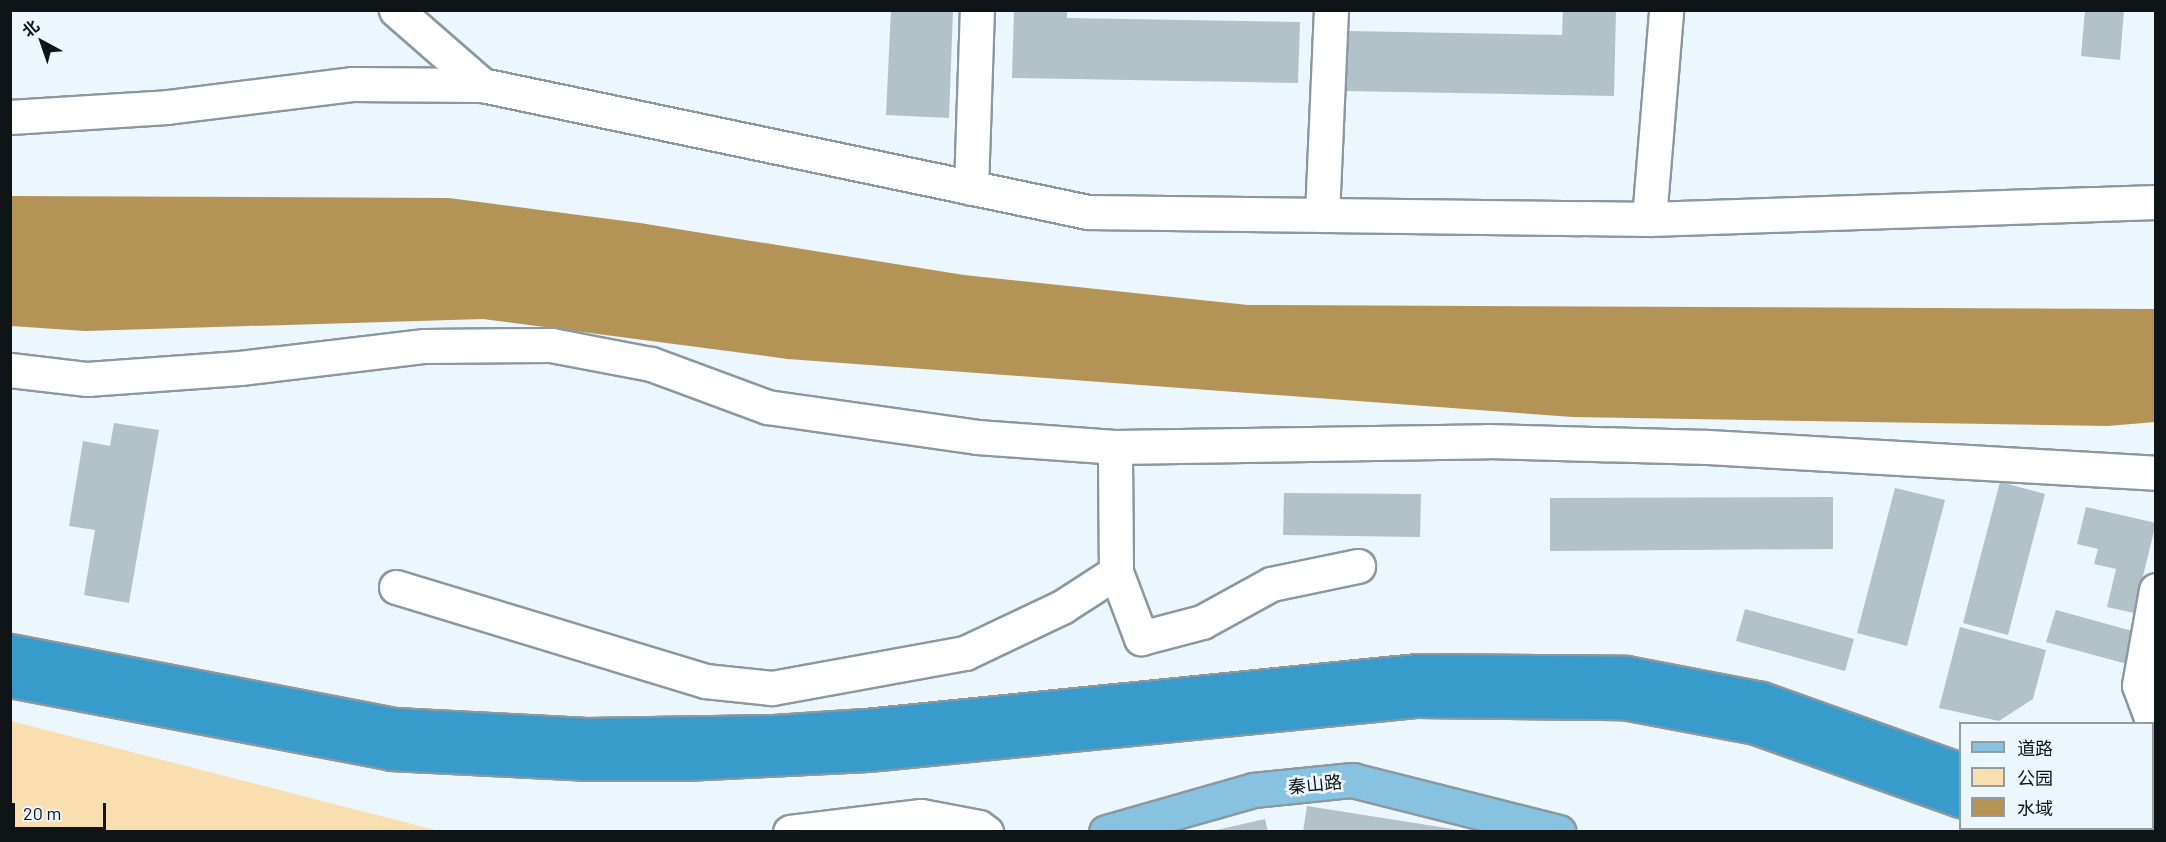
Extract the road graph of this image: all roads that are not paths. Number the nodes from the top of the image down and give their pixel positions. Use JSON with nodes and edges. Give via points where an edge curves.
{"nodes":[{"id":1,"x":396,"y":10,"type":"edge"},
{"id":2,"x":977,"y":10,"type":"edge"},
{"id":3,"x":1331,"y":10,"type":"edge"},
{"id":4,"x":1666,"y":10,"type":"edge"},
{"id":5,"x":482,"y":85,"type":"junction"},
{"id":6,"x":10,"y":117,"type":"edge"},
{"id":7,"x":971,"y":188,"type":"junction"},
{"id":8,"x":2156,"y":202,"type":"edge"},
{"id":9,"x":1322,"y":215,"type":"junction"},
{"id":10,"x":1649,"y":219,"type":"junction"},
{"id":11,"x":10,"y":370,"type":"edge"},
{"id":12,"x":1115,"y":447,"type":"junction"},
{"id":13,"x":2156,"y":473,"type":"edge"},
{"id":14,"x":1358,"y":566,"type":"dead end"},
{"id":15,"x":1116,"y":572,"type":"junction"},
{"id":16,"x":396,"y":587,"type":"dead end"},
{"id":17,"x":2156,"y":590,"type":"edge"},
{"id":18,"x":10,"y":651,"type":"edge"},
{"id":19,"x":10,"y":680,"type":"edge"},
{"id":20,"x":2153,"y":722,"type":"edge"},
{"id":21,"x":1959,"y":770,"type":"edge"},
{"id":22,"x":1959,"y":800,"type":"edge"},
{"id":23,"x":790,"y":831,"type":"edge"},
{"id":24,"x":987,"y":831,"type":"edge"},
{"id":25,"x":1106,"y":831,"type":"edge"},
{"id":26,"x":1559,"y":831,"type":"edge"}],
"edges":[{"from":1,"to":5,"type":"street"},
{"from":2,"to":7,"type":"street"},
{"from":3,"to":9,"type":"street"},
{"from":4,"to":10,"type":"street"},
{"from":5,"to":6,"type":"street","via":[[351,84],[167,107]]},
{"from":5,"to":7,"type":"street"},
{"from":7,"to":9,"type":"street","via":[[1088,212]]},
{"from":8,"to":10,"type":"street"},
{"from":9,"to":10,"type":"street"},
{"from":11,"to":12,"type":"street","via":[[87,379],[240,368],[426,346],[551,345],[651,364],[767,407],[977,437]]},
{"from":12,"to":13,"type":"street","via":[[1523,442],[1707,447]]},
{"from":12,"to":15,"type":"street"},
{"from":14,"to":15,"type":"street","via":[[1271,584],[1202,622],[1141,638]]},
{"from":15,"to":16,"type":"street","via":[[1062,607],[965,653],[772,688],[705,681]]},
{"from":17,"to":20,"type":"street","via":[[2139,685]]},
{"from":18,"to":21,"type":"highway","via":[[395,725],[587,735],[774,732],[865,726],[1417,671],[1626,673],[1762,699]]},
{"from":19,"to":22,"type":"highway","via":[[391,753],[586,763],[684,763],[868,754],[1418,700],[1623,702],[1755,727]]},
{"from":23,"to":24,"type":"street","via":[[921,816],[979,826]]},
{"from":25,"to":26,"type":"main road","name":"秦山路","via":[[1254,790],[1352,780]]}]}
